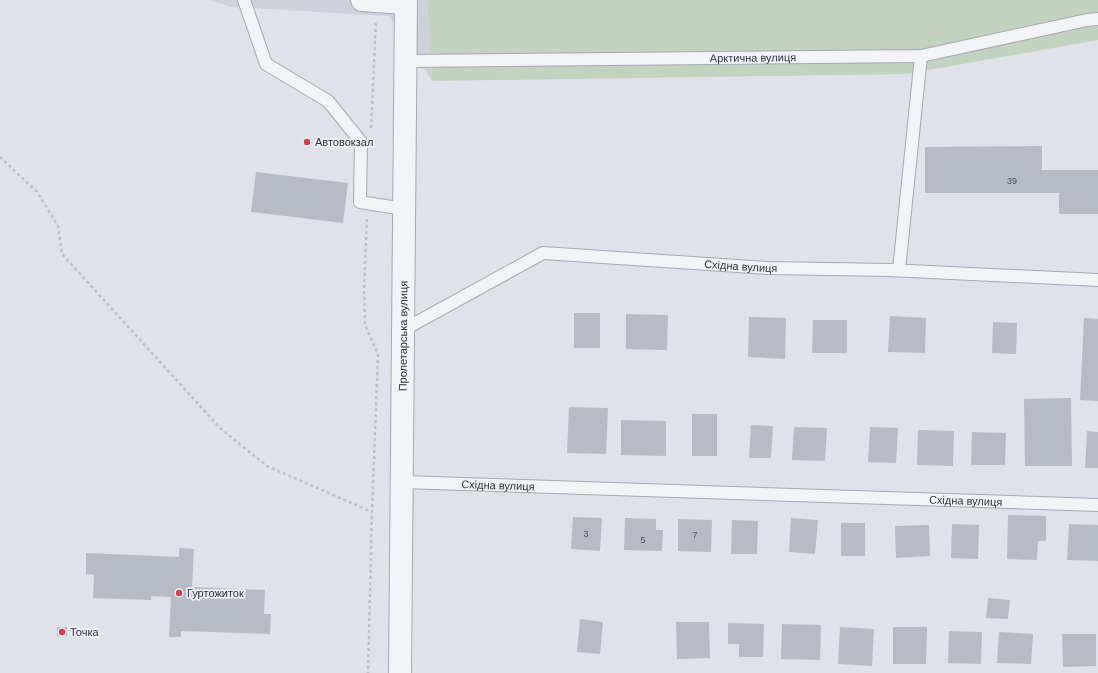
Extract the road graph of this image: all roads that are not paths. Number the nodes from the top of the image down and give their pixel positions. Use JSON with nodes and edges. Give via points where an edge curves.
{"nodes":[{"id":1,"x":244,"y":0,"type":"edge"},
{"id":2,"x":369,"y":0,"type":"edge"},
{"id":3,"x":406,"y":1,"type":"edge"},
{"id":4,"x":1098,"y":20,"type":"edge"},
{"id":5,"x":921,"y":56,"type":"junction"},
{"id":6,"x":405,"y":61,"type":"junction"},
{"id":7,"x":404,"y":209,"type":"junction"},
{"id":8,"x":899,"y":270,"type":"junction"},
{"id":9,"x":1098,"y":280,"type":"edge"},
{"id":10,"x":403,"y":330,"type":"junction"},
{"id":11,"x":402,"y":482,"type":"junction"},
{"id":12,"x":1098,"y":505,"type":"edge"},
{"id":13,"x":400,"y":673,"type":"edge"}],
"edges":[{"from":1,"to":7,"type":"lane","via":[[266,64],[328,101],[361,142],[360,202]]},
{"from":2,"to":3,"type":"street"},
{"from":3,"to":6,"type":"street","name":"Пролетарська вулиця"},
{"from":4,"to":5,"type":"lane","name":"Арктична вулиця","via":[[1087,20]]},
{"from":5,"to":6,"type":"lane","name":"Арктична вулиця"},
{"from":5,"to":8,"type":"lane"},
{"from":6,"to":7,"type":"street","name":"Пролетарська вулиця"},
{"from":7,"to":10,"type":"street","name":"Пролетарська вулиця"},
{"from":8,"to":9,"type":"lane","name":"Східна вулиця"},
{"from":8,"to":10,"type":"lane","name":"Східна вулиця","via":[[767,268],[544,253]]},
{"from":10,"to":11,"type":"street","name":"Пролетарська вулиця"},
{"from":11,"to":12,"type":"lane","name":"Східна вулиця"},
{"from":11,"to":13,"type":"street","name":"Пролетарська вулиця"}]}
